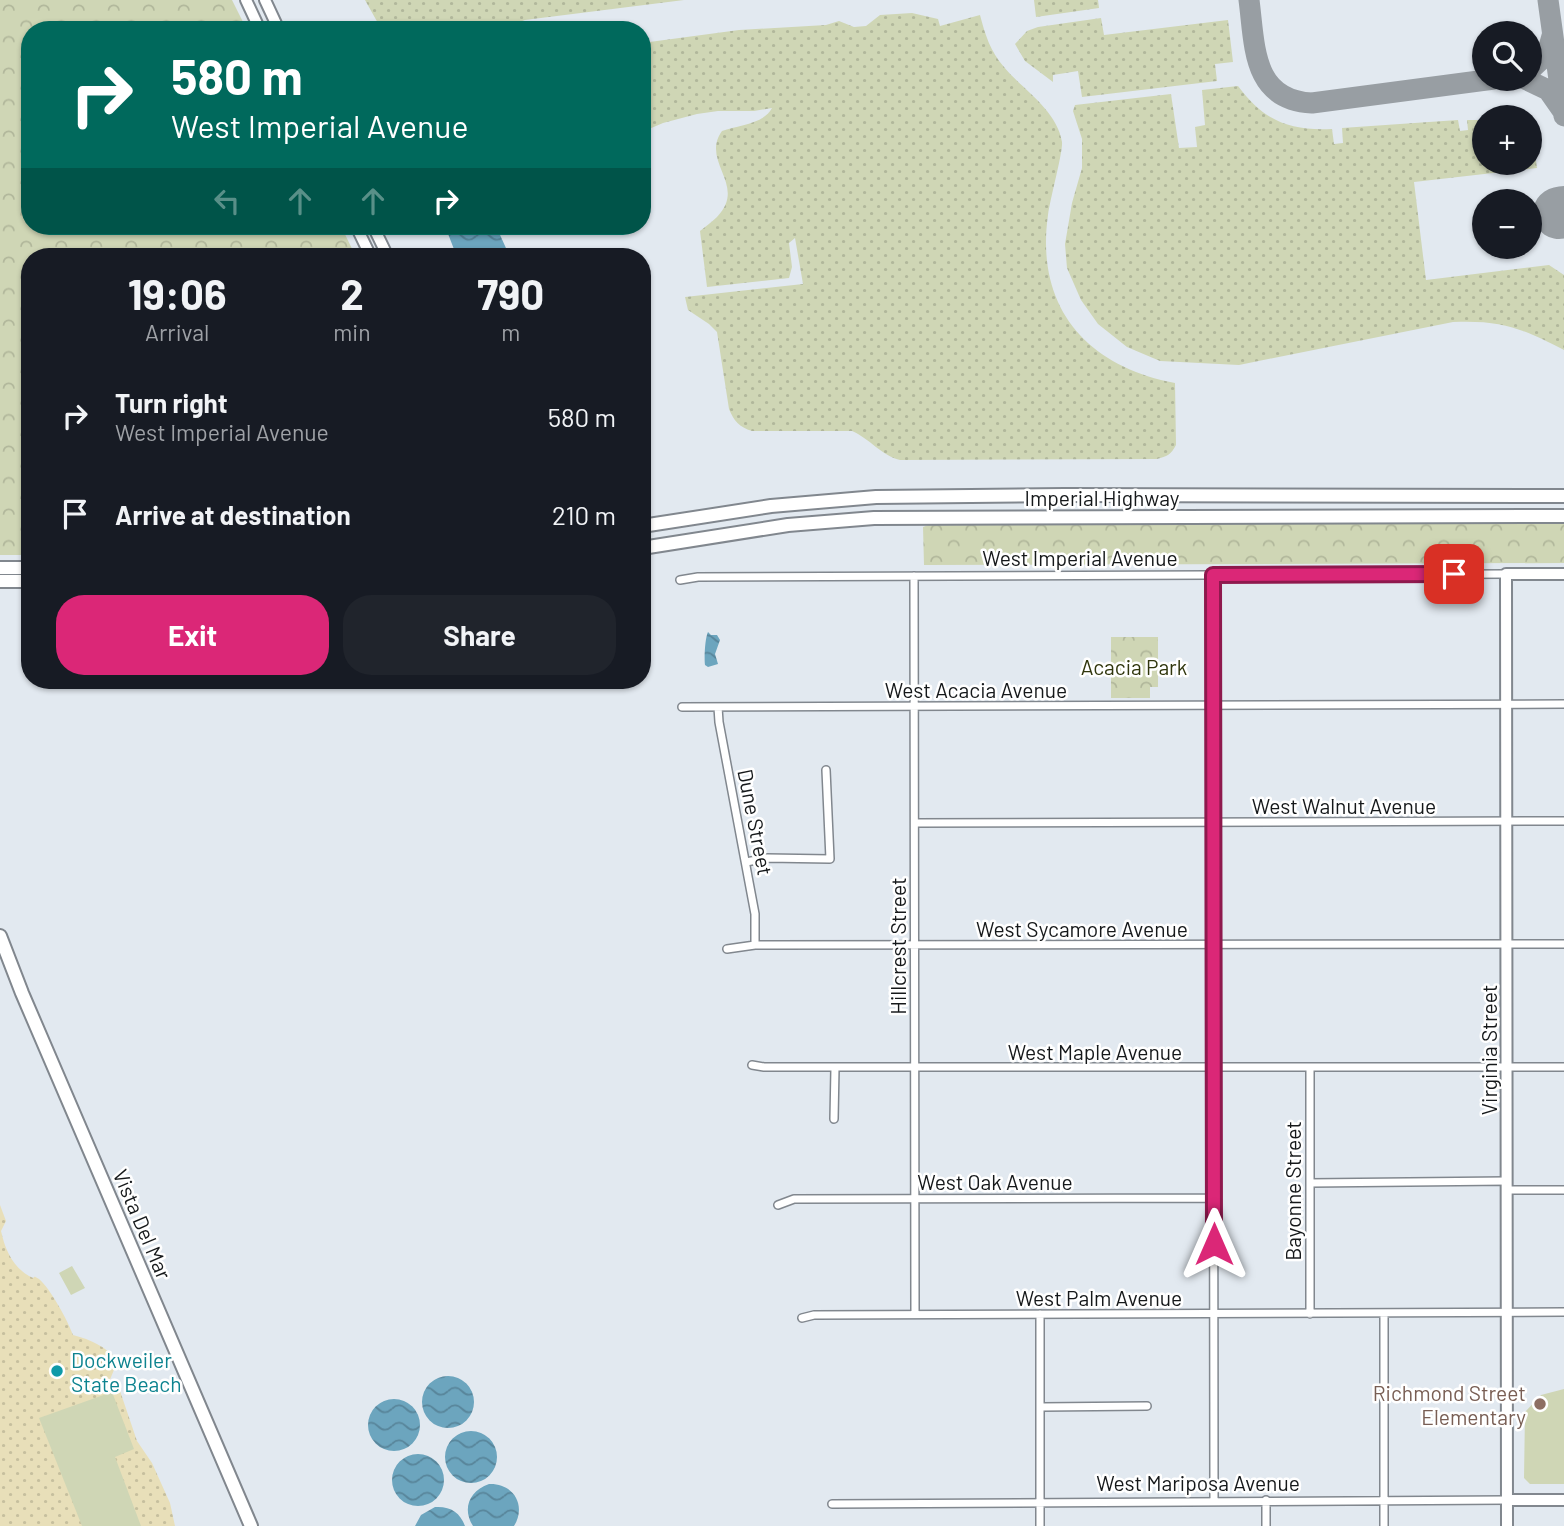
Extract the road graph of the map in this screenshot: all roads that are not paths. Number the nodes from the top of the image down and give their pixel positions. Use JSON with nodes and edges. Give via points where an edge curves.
{"nodes":[{"id":1,"x":246,"y":0,"type":"edge"},
{"id":2,"x":265,"y":0,"type":"edge"},
{"id":3,"x":256,"y":21,"type":"edge"},
{"id":4,"x":275,"y":21,"type":"edge"},
{"id":5,"x":968,"y":496,"type":"junction"},
{"id":6,"x":1564,"y":496,"type":"edge"},
{"id":7,"x":920,"y":516,"type":"junction"},
{"id":8,"x":1564,"y":516,"type":"edge"},
{"id":9,"x":651,"y":525,"type":"edge"},
{"id":10,"x":651,"y":547,"type":"edge"},
{"id":11,"x":0,"y":568,"type":"edge"},
{"id":12,"x":21,"y":568,"type":"edge"},
{"id":13,"x":1506,"y":574,"type":"junction"},
{"id":14,"x":1564,"y":574,"type":"edge"},
{"id":15,"x":1213,"y":575,"type":"junction"},
{"id":16,"x":914,"y":576,"type":"junction"},
{"id":17,"x":680,"y":580,"type":"dead end"},
{"id":18,"x":0,"y":581,"type":"edge"},
{"id":19,"x":21,"y":581,"type":"edge"},
{"id":20,"x":1213,"y":705,"type":"junction"},
{"id":21,"x":1506,"y":705,"type":"junction"},
{"id":22,"x":1564,"y":705,"type":"edge"},
{"id":23,"x":914,"y":706,"type":"junction"},
{"id":24,"x":682,"y":707,"type":"dead end"},
{"id":25,"x":718,"y":707,"type":"junction"},
{"id":26,"x":826,"y":770,"type":"dead end"},
{"id":27,"x":1506,"y":821,"type":"junction"},
{"id":28,"x":1564,"y":821,"type":"edge"},
{"id":29,"x":915,"y":822,"type":"junction"},
{"id":30,"x":1213,"y":823,"type":"junction"},
{"id":31,"x":746,"y":862,"type":"junction"},
{"id":32,"x":0,"y":936,"type":"edge"},
{"id":33,"x":1507,"y":944,"type":"junction"},
{"id":34,"x":1564,"y":944,"type":"edge"},
{"id":35,"x":755,"y":945,"type":"junction"},
{"id":36,"x":915,"y":945,"type":"junction"},
{"id":37,"x":1214,"y":945,"type":"junction"},
{"id":38,"x":727,"y":949,"type":"dead end"},
{"id":39,"x":752,"y":1065,"type":"dead end"},
{"id":40,"x":1507,"y":1067,"type":"junction"},
{"id":41,"x":1564,"y":1067,"type":"edge"},
{"id":42,"x":835,"y":1068,"type":"junction"},
{"id":43,"x":1214,"y":1068,"type":"junction"},
{"id":44,"x":1310,"y":1068,"type":"junction"},
{"id":45,"x":915,"y":1069,"type":"junction"},
{"id":46,"x":834,"y":1119,"type":"dead end"},
{"id":47,"x":1310,"y":1183,"type":"junction"},
{"id":48,"x":1507,"y":1185,"type":"junction"},
{"id":49,"x":1564,"y":1190,"type":"edge"},
{"id":50,"x":1214,"y":1198,"type":"junction"},
{"id":51,"x":915,"y":1199,"type":"junction"},
{"id":52,"x":778,"y":1205,"type":"dead end"},
{"id":53,"x":1507,"y":1312,"type":"junction"},
{"id":54,"x":1564,"y":1312,"type":"edge"},
{"id":55,"x":1384,"y":1313,"type":"junction"},
{"id":56,"x":915,"y":1314,"type":"junction"},
{"id":57,"x":1040,"y":1314,"type":"junction"},
{"id":58,"x":1214,"y":1314,"type":"junction"},
{"id":59,"x":1310,"y":1314,"type":"junction"},
{"id":60,"x":802,"y":1318,"type":"dead end"},
{"id":61,"x":1147,"y":1406,"type":"dead end"},
{"id":62,"x":1041,"y":1407,"type":"junction"},
{"id":63,"x":1266,"y":1500,"type":"junction"},
{"id":64,"x":1384,"y":1500,"type":"junction"},
{"id":65,"x":1507,"y":1500,"type":"junction"},
{"id":66,"x":1564,"y":1500,"type":"edge"},
{"id":67,"x":1040,"y":1501,"type":"junction"},
{"id":68,"x":1214,"y":1501,"type":"junction"},
{"id":69,"x":832,"y":1504,"type":"dead end"},
{"id":70,"x":251,"y":1526,"type":"edge"},
{"id":71,"x":1040,"y":1526,"type":"edge"},
{"id":72,"x":1266,"y":1526,"type":"edge"},
{"id":73,"x":1384,"y":1526,"type":"edge"},
{"id":74,"x":1507,"y":1526,"type":"edge"}],
"edges":[{"from":1,"to":3,"type":"street"},
{"from":2,"to":4,"type":"street"},
{"from":5,"to":6,"type":"main road","name":"Imperial Highway"},
{"from":5,"to":7,"type":"main road","via":[[962,501],[926,502]]},
{"from":5,"to":9,"type":"main road","name":"Imperial Highway","via":[[832,500]]},
{"from":7,"to":8,"type":"main road","name":"Imperial Highway"},
{"from":7,"to":10,"type":"main road","name":"Imperial Highway","via":[[813,522]]},
{"from":11,"to":12,"type":"main road"},
{"from":13,"to":14,"type":"street","name":"West Imperial Avenue"},
{"from":13,"to":15,"type":"street","name":"West Imperial Avenue"},
{"from":13,"to":21,"type":"street","name":"Virginia Street"},
{"from":15,"to":16,"type":"street","name":"West Imperial Avenue"},
{"from":15,"to":20,"type":"street"},
{"from":16,"to":17,"type":"street","name":"West Imperial Avenue"},
{"from":16,"to":23,"type":"street","name":"Hillcrest Street"},
{"from":18,"to":19,"type":"main road"},
{"from":20,"to":21,"type":"street","name":"West Acacia Avenue"},
{"from":20,"to":23,"type":"street","name":"West Acacia Avenue"},
{"from":20,"to":30,"type":"street"},
{"from":21,"to":22,"type":"street","name":"West Acacia Avenue"},
{"from":21,"to":27,"type":"street","name":"Virginia Street"},
{"from":23,"to":25,"type":"street","name":"West Acacia Avenue"},
{"from":23,"to":29,"type":"street","name":"Hillcrest Street"},
{"from":24,"to":25,"type":"street","name":"West Acacia Avenue"},
{"from":25,"to":31,"type":"street","name":"Dune Street"},
{"from":26,"to":31,"type":"street","via":[[830,859]]},
{"from":27,"to":28,"type":"street","name":"West Walnut Avenue"},
{"from":27,"to":30,"type":"street","name":"West Walnut Avenue"},
{"from":27,"to":33,"type":"street","name":"Virginia Street"},
{"from":29,"to":30,"type":"street","name":"West Walnut Avenue"},
{"from":29,"to":36,"type":"street","name":"Hillcrest Street"},
{"from":30,"to":37,"type":"street"},
{"from":31,"to":35,"type":"street","name":"Dune Street"},
{"from":32,"to":70,"type":"main road","name":"Vista Del Mar"},
{"from":33,"to":34,"type":"street","name":"West Sycamore Avenue"},
{"from":33,"to":37,"type":"street","name":"West Sycamore Avenue"},
{"from":33,"to":40,"type":"street","name":"Virginia Street"},
{"from":35,"to":36,"type":"street","name":"West Sycamore Avenue"},
{"from":35,"to":38,"type":"street","name":"West Sycamore Avenue"},
{"from":36,"to":37,"type":"street","name":"West Sycamore Avenue"},
{"from":36,"to":45,"type":"street","name":"Hillcrest Street"},
{"from":37,"to":43,"type":"street"},
{"from":39,"to":42,"type":"street","name":"West Maple Avenue"},
{"from":40,"to":41,"type":"street","name":"West Maple Avenue"},
{"from":40,"to":44,"type":"street","name":"West Maple Avenue"},
{"from":40,"to":48,"type":"street","name":"Virginia Street"},
{"from":42,"to":45,"type":"street","name":"West Maple Avenue"},
{"from":42,"to":46,"type":"street"},
{"from":43,"to":44,"type":"street","name":"West Maple Avenue"},
{"from":43,"to":45,"type":"street","name":"West Maple Avenue"},
{"from":43,"to":50,"type":"street"},
{"from":44,"to":47,"type":"street","name":"Bayonne Street"},
{"from":45,"to":51,"type":"street","name":"Hillcrest Street"},
{"from":47,"to":48,"type":"street"},
{"from":47,"to":59,"type":"street","name":"Bayonne Street"},
{"from":48,"to":49,"type":"street"},
{"from":48,"to":53,"type":"street","name":"Virginia Street"},
{"from":50,"to":51,"type":"street","name":"West Oak Avenue"},
{"from":50,"to":58,"type":"street"},
{"from":51,"to":52,"type":"street","name":"West Oak Avenue","via":[[794,1199]]},
{"from":51,"to":56,"type":"street","name":"Hillcrest Street"},
{"from":53,"to":54,"type":"street","name":"West Palm Avenue"},
{"from":53,"to":55,"type":"street","name":"West Palm Avenue"},
{"from":53,"to":65,"type":"street","name":"Virginia Street"},
{"from":55,"to":59,"type":"street","name":"West Palm Avenue"},
{"from":55,"to":64,"type":"street"},
{"from":56,"to":57,"type":"street","name":"West Palm Avenue"},
{"from":56,"to":60,"type":"street","name":"West Palm Avenue"},
{"from":57,"to":58,"type":"street","name":"West Palm Avenue"},
{"from":57,"to":62,"type":"street"},
{"from":58,"to":59,"type":"street","name":"West Palm Avenue"},
{"from":58,"to":68,"type":"street"},
{"from":61,"to":62,"type":"street"},
{"from":62,"to":67,"type":"street"},
{"from":63,"to":64,"type":"street","name":"West Mariposa Avenue"},
{"from":63,"to":68,"type":"street","name":"West Mariposa Avenue"},
{"from":63,"to":72,"type":"street"},
{"from":64,"to":65,"type":"street","name":"West Mariposa Avenue"},
{"from":64,"to":73,"type":"street"},
{"from":65,"to":66,"type":"street","name":"West Mariposa Avenue"},
{"from":65,"to":74,"type":"street","name":"Virginia Street"},
{"from":67,"to":68,"type":"street","name":"West Mariposa Avenue"},
{"from":67,"to":69,"type":"street","name":"West Mariposa Avenue"},
{"from":67,"to":71,"type":"street"}]}
